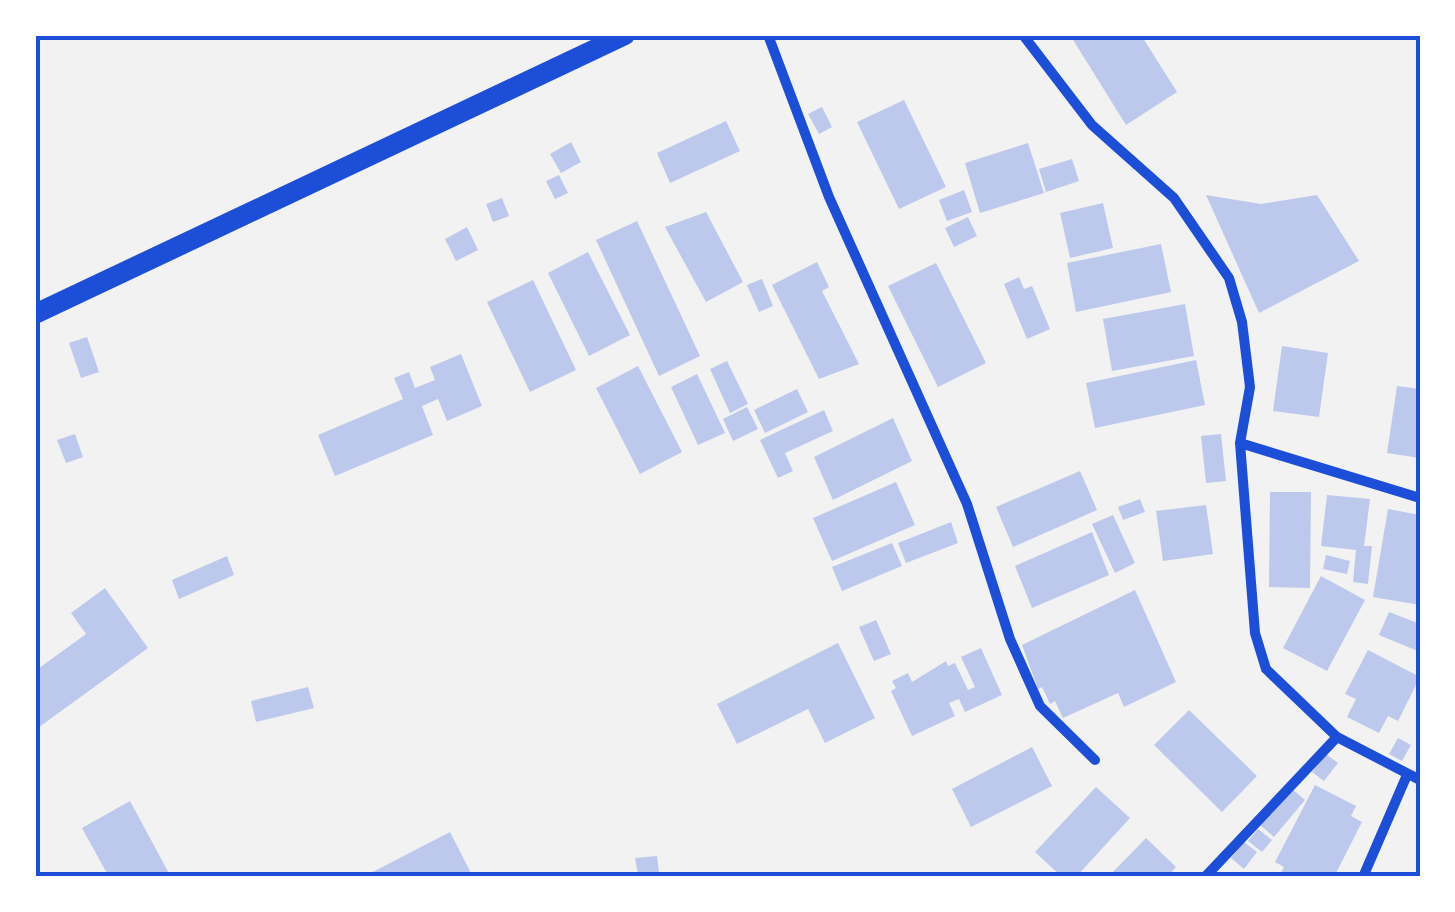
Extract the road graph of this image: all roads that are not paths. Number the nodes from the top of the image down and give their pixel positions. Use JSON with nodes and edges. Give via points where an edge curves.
{"nodes":[{"id":1,"x":625,"y":35,"type":"edge"},
{"id":2,"x":768,"y":35,"type":"edge"},
{"id":3,"x":1022,"y":35,"type":"edge"},
{"id":4,"x":35,"y":314,"type":"edge"},
{"id":5,"x":1240,"y":443,"type":"junction"},
{"id":6,"x":1420,"y":498,"type":"edge"},
{"id":7,"x":1337,"y":737,"type":"junction"},
{"id":8,"x":1095,"y":760,"type":"dead end"},
{"id":9,"x":1408,"y":775,"type":"junction"},
{"id":10,"x":1420,"y":780,"type":"edge"},
{"id":11,"x":1205,"y":877,"type":"edge"},
{"id":12,"x":1363,"y":877,"type":"edge"}],
"edges":[{"from":1,"to":4,"type":"main road"},
{"from":2,"to":8,"type":"street","via":[[829,198],[967,504],[1010,639],[1040,706]]},
{"from":3,"to":5,"type":"street","via":[[1092,125],[1174,198],[1230,278],[1250,386]]},
{"from":5,"to":6,"type":"street"},
{"from":5,"to":7,"type":"street","via":[[1256,633],[1266,669]]},
{"from":7,"to":9,"type":"street"},
{"from":7,"to":11,"type":"street"},
{"from":9,"to":10,"type":"street"},
{"from":9,"to":12,"type":"street"}]}
